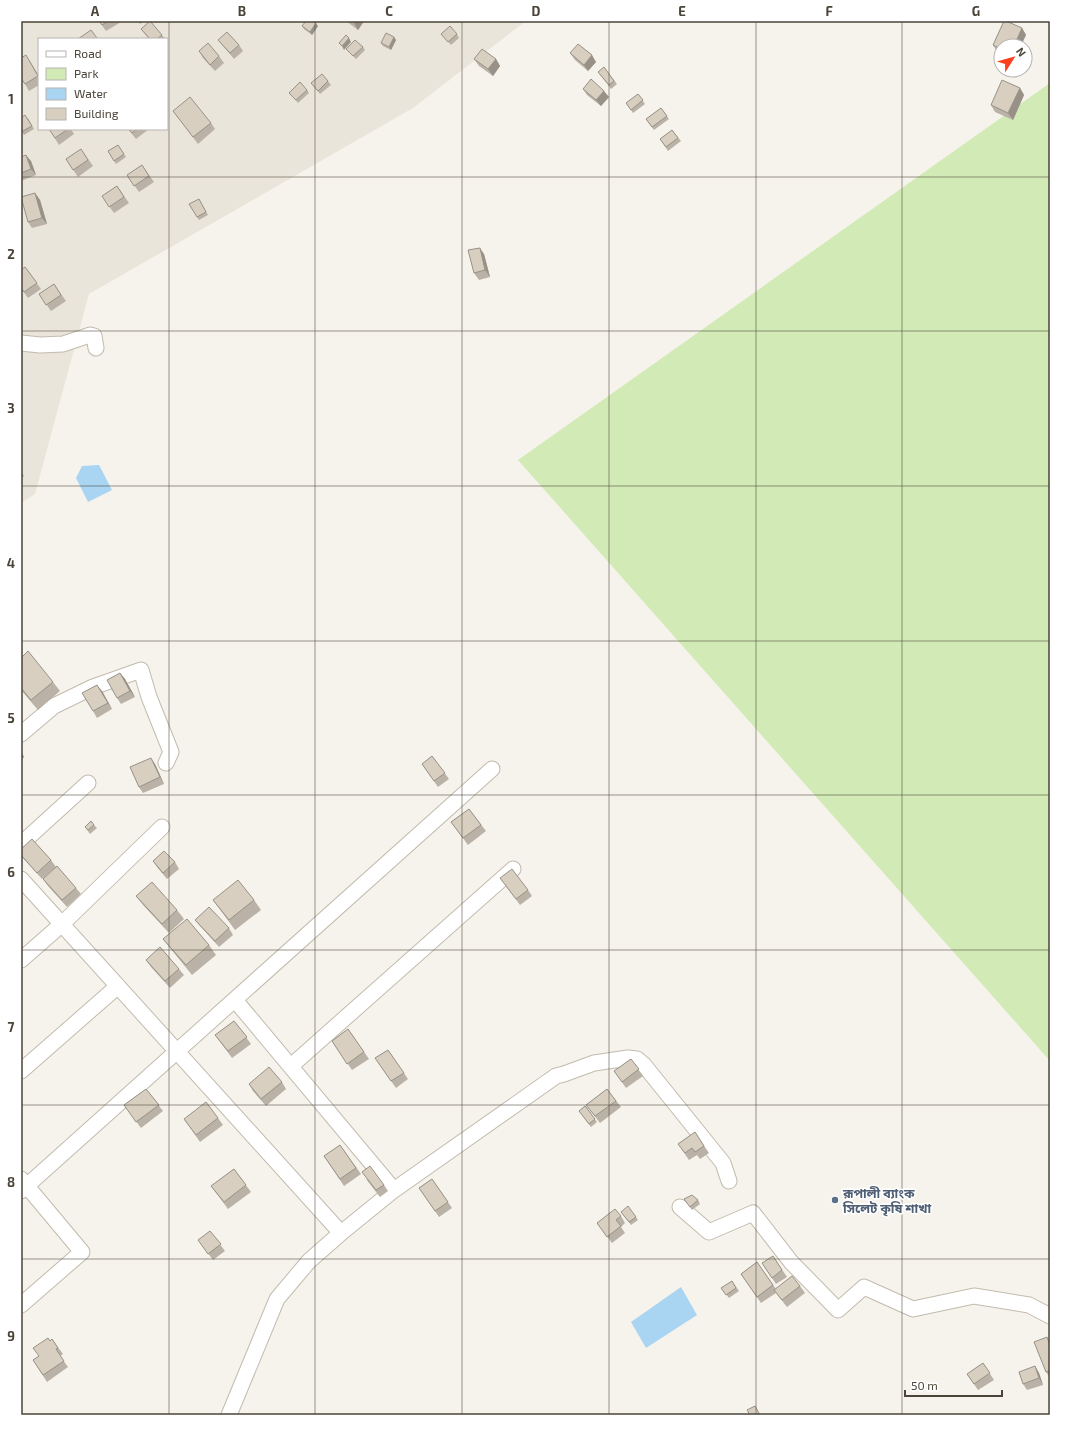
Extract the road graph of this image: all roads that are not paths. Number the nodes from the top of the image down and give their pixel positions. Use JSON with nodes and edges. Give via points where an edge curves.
{"nodes":[{"id":1,"x":21,"y":343,"type":"edge"},
{"id":2,"x":96,"y":348,"type":"dead end"},
{"id":3,"x":21,"y":734,"type":"edge"},
{"id":4,"x":166,"y":763,"type":"dead end"},
{"id":5,"x":492,"y":769,"type":"dead end"},
{"id":6,"x":88,"y":782,"type":"dead end"},
{"id":7,"x":162,"y":827,"type":"dead end"},
{"id":8,"x":21,"y":844,"type":"edge"},
{"id":9,"x":513,"y":869,"type":"edge"},
{"id":10,"x":21,"y":879,"type":"edge"},
{"id":11,"x":62,"y":924,"type":"junction"},
{"id":12,"x":21,"y":960,"type":"edge"},
{"id":13,"x":118,"y":986,"type":"junction"},
{"id":14,"x":235,"y":1000,"type":"junction"},
{"id":15,"x":177,"y":1052,"type":"junction"},
{"id":16,"x":291,"y":1066,"type":"junction"},
{"id":17,"x":21,"y":1071,"type":"edge"},
{"id":18,"x":729,"y":1181,"type":"dead end"},
{"id":19,"x":23,"y":1185,"type":"edge"},
{"id":20,"x":394,"y":1190,"type":"junction"},
{"id":21,"x":680,"y":1207,"type":"dead end"},
{"id":22,"x":341,"y":1233,"type":"junction"},
{"id":23,"x":21,"y":1304,"type":"edge"},
{"id":24,"x":1050,"y":1316,"type":"edge"},
{"id":25,"x":229,"y":1415,"type":"edge"}],
"edges":[{"from":1,"to":2,"type":"street","via":[[63,344],[90,335],[94,336]]},
{"from":3,"to":4,"type":"street","via":[[54,706],[94,687],[141,670],[149,698],[171,752]]},
{"from":5,"to":14,"type":"street"},
{"from":6,"to":8,"type":"street"},
{"from":7,"to":11,"type":"street"},
{"from":9,"to":16,"type":"street"},
{"from":10,"to":11,"type":"street"},
{"from":11,"to":12,"type":"street"},
{"from":11,"to":13,"type":"street"},
{"from":13,"to":15,"type":"street"},
{"from":13,"to":17,"type":"street"},
{"from":14,"to":15,"type":"street"},
{"from":14,"to":16,"type":"street"},
{"from":15,"to":19,"type":"street"},
{"from":15,"to":22,"type":"street"},
{"from":16,"to":20,"type":"street"},
{"from":18,"to":20,"type":"street","via":[[724,1163],[644,1064],[637,1059],[628,1058],[594,1063],[556,1076]]},
{"from":19,"to":23,"type":"street","via":[[82,1252]]},
{"from":20,"to":22,"type":"street"},
{"from":21,"to":24,"type":"street","via":[[709,1232],[753,1213],[791,1262],[838,1310],[864,1287],[913,1309],[974,1296],[1029,1305]]},
{"from":22,"to":25,"type":"street","via":[[308,1261],[277,1299]]}]}
